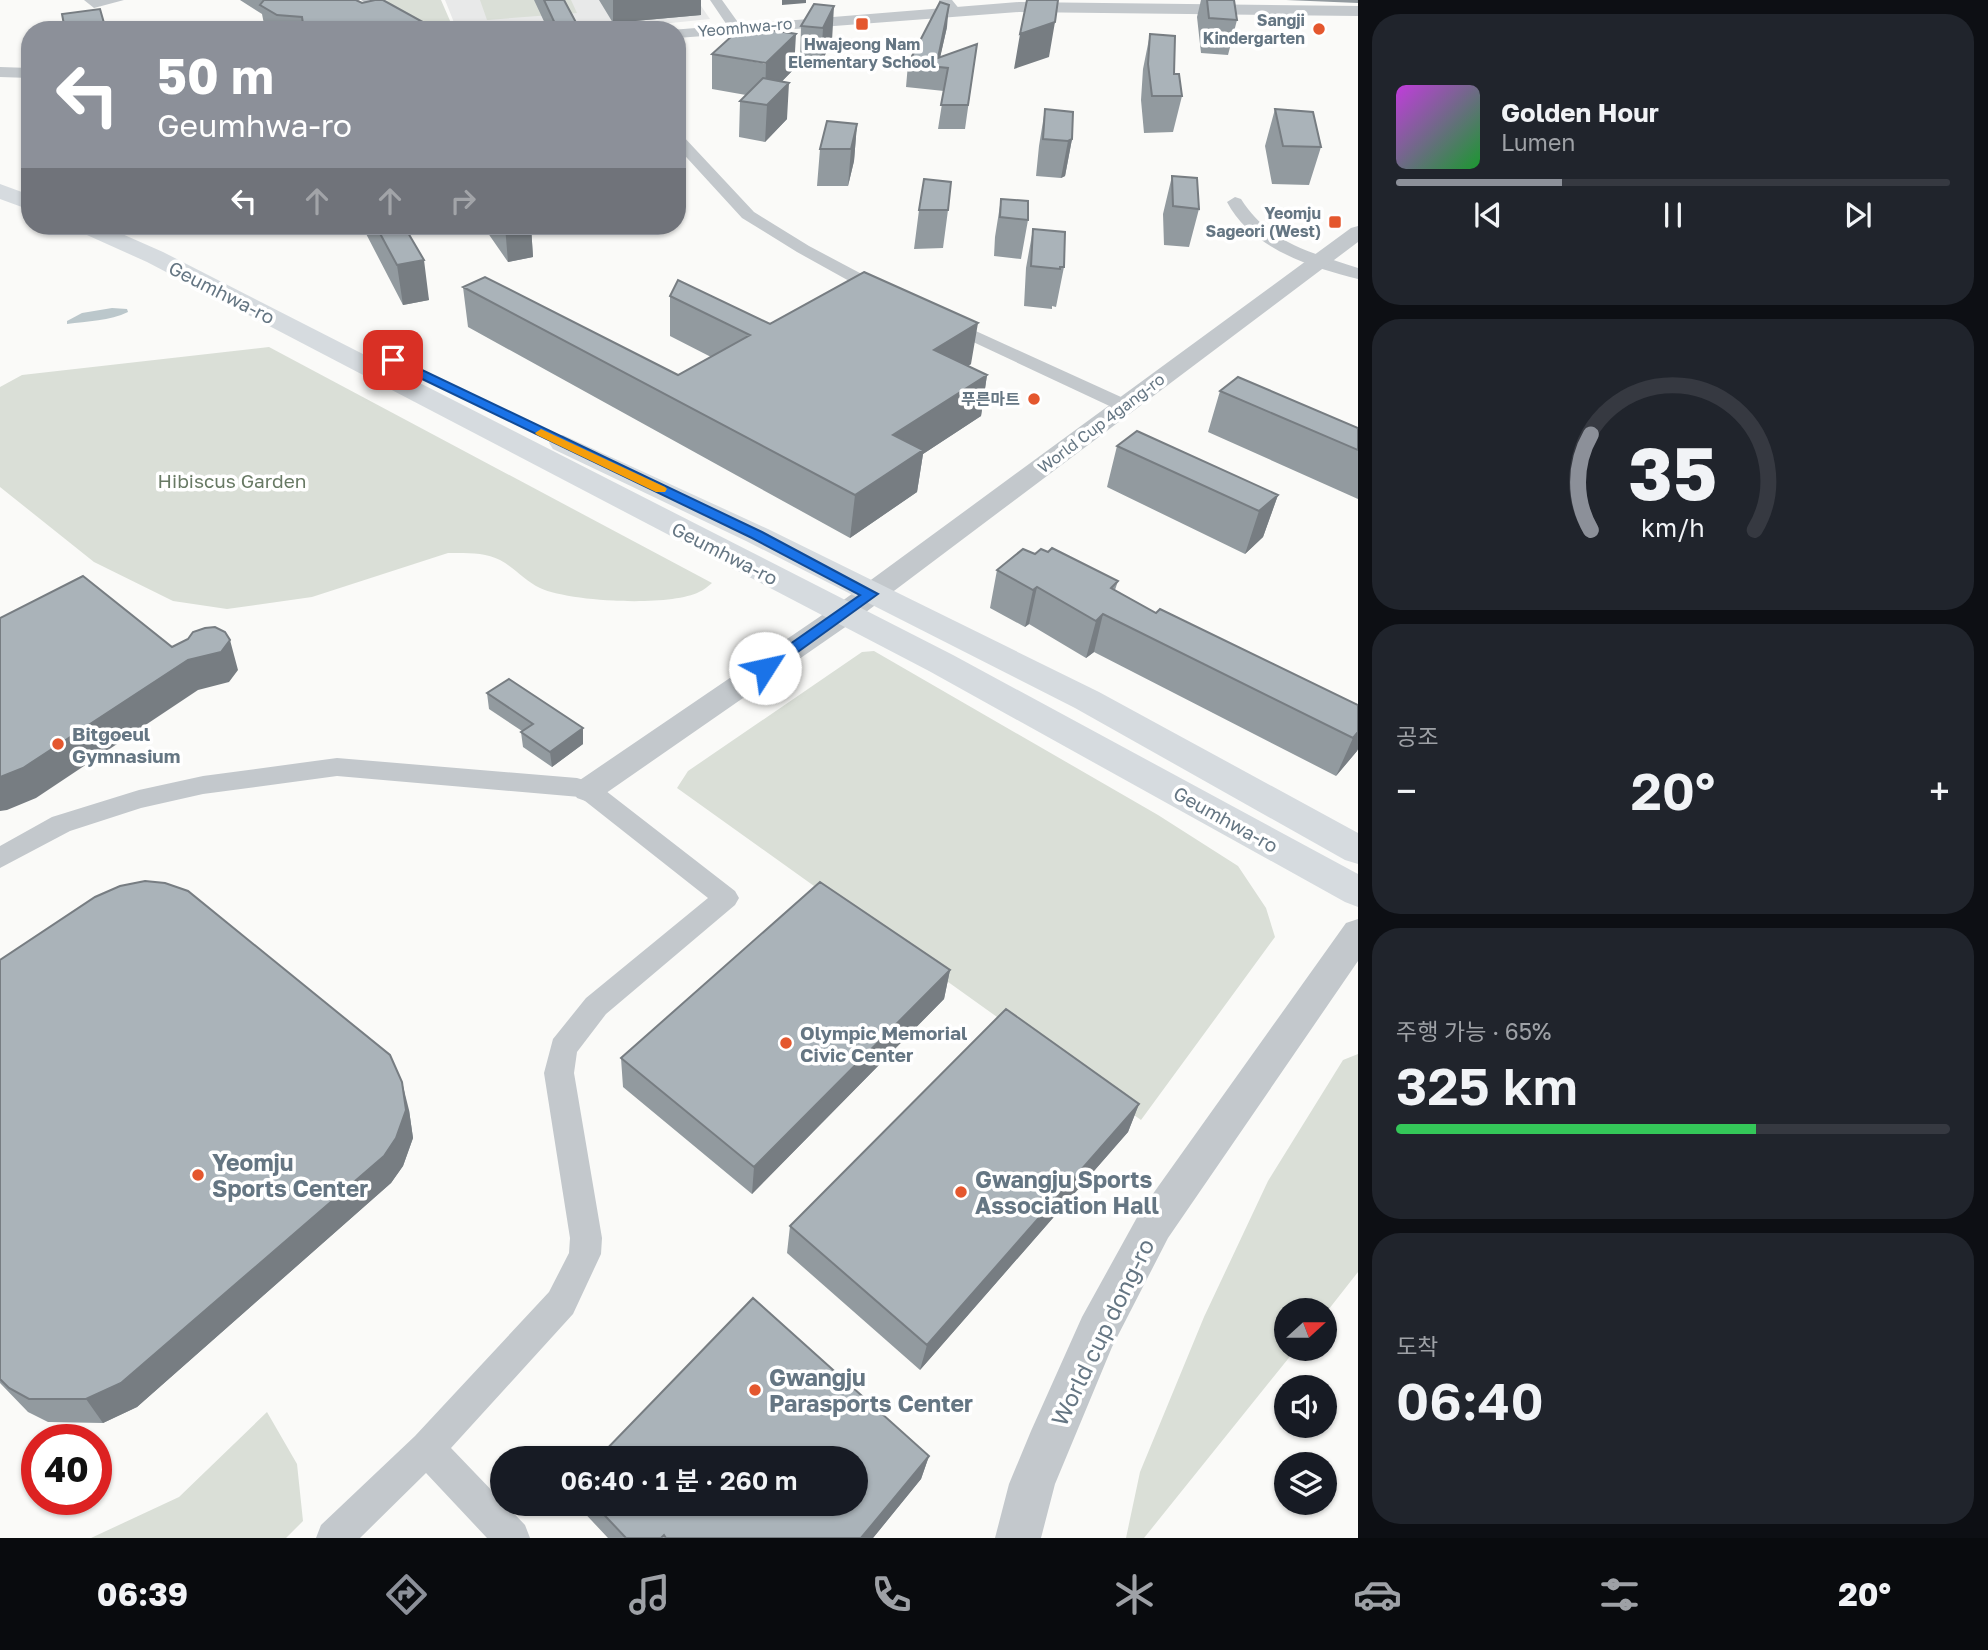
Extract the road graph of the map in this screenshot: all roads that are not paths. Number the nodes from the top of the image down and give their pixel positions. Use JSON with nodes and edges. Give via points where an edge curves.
{"nodes":[{"id":1,"x":89,"y":0,"type":"edge"},
{"id":2,"x":119,"y":0,"type":"edge"},
{"id":3,"x":367,"y":0,"type":"edge"},
{"id":4,"x":716,"y":0,"type":"edge"},
{"id":5,"x":1132,"y":4,"type":"edge"},
{"id":6,"x":950,"y":6,"type":"edge"},
{"id":7,"x":1358,"y":11,"type":"edge"},
{"id":8,"x":401,"y":21,"type":"edge"},
{"id":9,"x":736,"y":28,"type":"junction"},
{"id":10,"x":686,"y":32,"type":"edge"},
{"id":11,"x":0,"y":72,"type":"edge"},
{"id":12,"x":21,"y":73,"type":"edge"},
{"id":13,"x":686,"y":148,"type":"edge"},
{"id":14,"x":0,"y":171,"type":"edge"},
{"id":15,"x":21,"y":179,"type":"edge"},
{"id":16,"x":0,"y":191,"type":"edge"},
{"id":17,"x":21,"y":199,"type":"edge"},
{"id":18,"x":1235,"y":202,"type":"dead end"},
{"id":19,"x":1358,"y":232,"type":"edge"},
{"id":20,"x":106,"y":235,"type":"edge"},
{"id":21,"x":158,"y":235,"type":"edge"},
{"id":22,"x":1320,"y":260,"type":"junction"},
{"id":23,"x":1358,"y":274,"type":"edge"},
{"id":24,"x":899,"y":300,"type":"edge"},
{"id":25,"x":935,"y":317,"type":"edge"},
{"id":26,"x":1125,"y":406,"type":"junction"},
{"id":27,"x":857,"y":604,"type":"junction"},
{"id":28,"x":588,"y":790,"type":"junction"},
{"id":29,"x":1358,"y":850,"type":"edge"},
{"id":30,"x":0,"y":858,"type":"edge"},
{"id":31,"x":1358,"y":892,"type":"edge"},
{"id":32,"x":1358,"y":933,"type":"edge"},
{"id":33,"x":427,"y":1448,"type":"junction"},
{"id":34,"x":334,"y":1538,"type":"edge"},
{"id":35,"x":512,"y":1538,"type":"edge"},
{"id":36,"x":1018,"y":1538,"type":"edge"}],
"edges":[{"from":1,"to":2,"type":"street","via":[[94,5]]},
{"from":3,"to":8,"type":"street"},
{"from":4,"to":9,"type":"street"},
{"from":5,"to":6,"type":"street","name":"Yeomhwa-ro"},
{"from":5,"to":7,"type":"street","name":"Yeomhwa-ro"},
{"from":6,"to":9,"type":"street","name":"Yeomhwa-ro"},
{"from":9,"to":10,"type":"street","name":"Yeomhwa-ro"},
{"from":11,"to":12,"type":"street"},
{"from":13,"to":24,"type":"street","via":[[758,223]]},
{"from":14,"to":15,"type":"main road"},
{"from":16,"to":17,"type":"main road"},
{"from":18,"to":22,"type":"street","via":[[1241,217],[1262,234]]},
{"from":19,"to":22,"type":"street","name":"World Cup 4gang-ro"},
{"from":20,"to":27,"type":"main road","name":"Geumhwa-ro"},
{"from":21,"to":27,"type":"main road","name":"Geumhwa-ro","via":[[416,373],[757,535]]},
{"from":22,"to":23,"type":"street"},
{"from":22,"to":26,"type":"street","name":"World Cup 4gang-ro"},
{"from":25,"to":26,"type":"street"},
{"from":26,"to":27,"type":"street","name":"World Cup 4gang-ro"},
{"from":27,"to":28,"type":"street","name":"World Cup 4gang-ro"},
{"from":27,"to":29,"type":"main road","name":"Geumhwa-ro","via":[[1087,700]]},
{"from":27,"to":31,"type":"main road","name":"Geumhwa-ro","via":[[941,663]]},
{"from":28,"to":30,"type":"street","via":[[337,767],[203,785],[139,799],[61,824]]},
{"from":28,"to":33,"type":"street","via":[[726,898],[596,1006],[562,1048],[559,1073],[585,1254],[561,1303]]},
{"from":32,"to":36,"type":"street","name":"World cup dong-ro","via":[[1154,1225],[1097,1332],[1047,1447]]},
{"from":33,"to":34,"type":"street"},
{"from":33,"to":35,"type":"street"}]}
